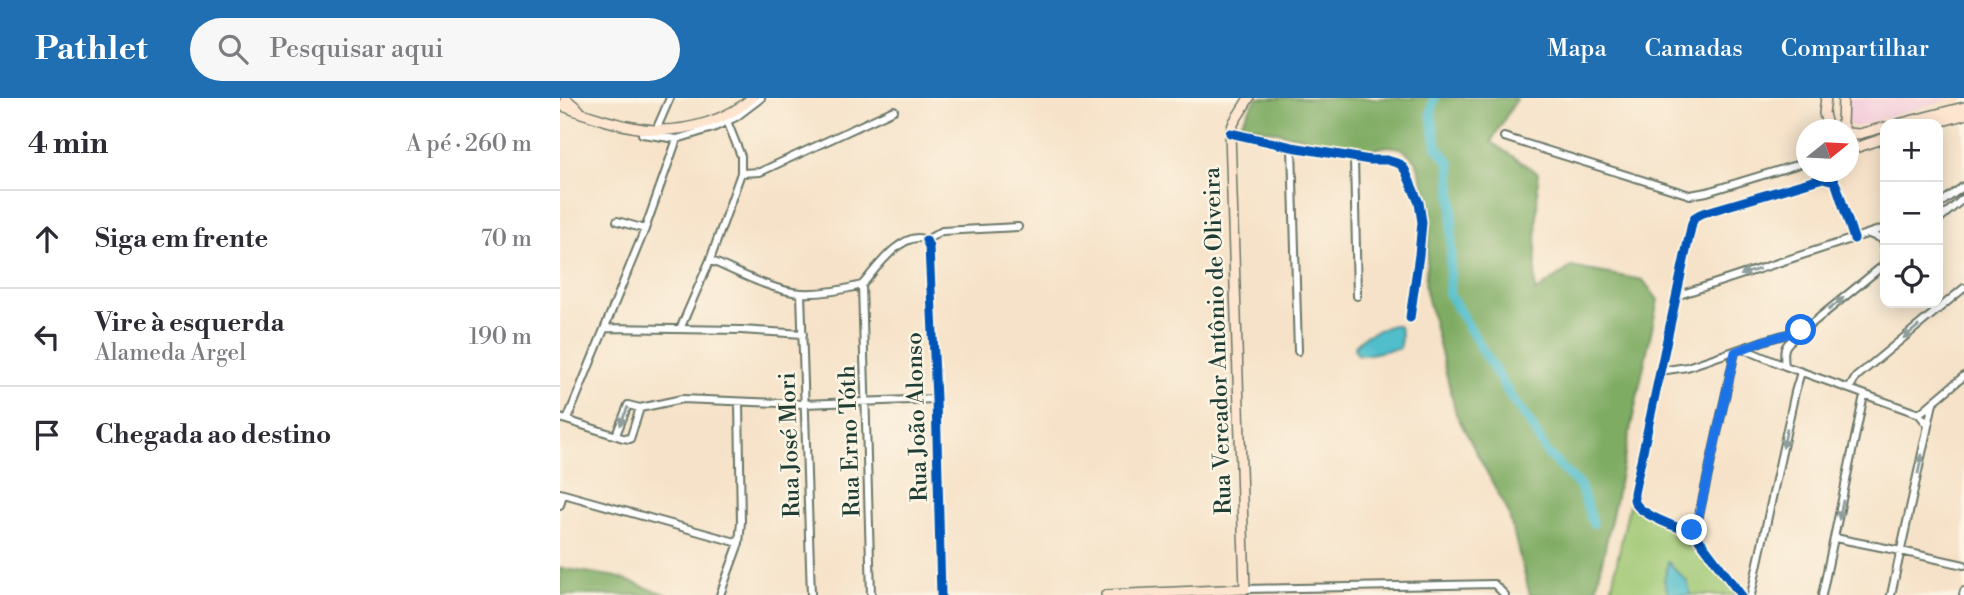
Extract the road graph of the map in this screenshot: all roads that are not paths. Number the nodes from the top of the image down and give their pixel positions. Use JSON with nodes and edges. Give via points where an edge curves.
{"nodes":[{"id":1,"x":670,"y":98,"type":"edge"},
{"id":2,"x":736,"y":98,"type":"edge"},
{"id":3,"x":761,"y":98,"type":"edge"},
{"id":4,"x":1249,"y":98,"type":"edge"},
{"id":5,"x":1826,"y":98,"type":"edge"},
{"id":6,"x":1843,"y":98,"type":"edge"},
{"id":7,"x":750,"y":100,"type":"edge"},
{"id":8,"x":564,"y":101,"type":"edge"},
{"id":9,"x":894,"y":110,"type":"dead end"},
{"id":10,"x":1961,"y":114,"type":"edge"},
{"id":11,"x":1825,"y":119,"type":"edge"},
{"id":12,"x":1842,"y":119,"type":"edge"},
{"id":13,"x":1930,"y":119,"type":"edge"},
{"id":14,"x":1943,"y":120,"type":"edge"},
{"id":15,"x":727,"y":121,"type":"junction"},
{"id":16,"x":1880,"y":129,"type":"edge"},
{"id":17,"x":656,"y":130,"type":"junction"},
{"id":18,"x":1230,"y":133,"type":"junction"},
{"id":19,"x":642,"y":134,"type":"dead end"},
{"id":20,"x":1859,"y":134,"type":"edge"},
{"id":21,"x":1504,"y":137,"type":"dead end"},
{"id":22,"x":677,"y":139,"type":"junction"},
{"id":23,"x":1880,"y":140,"type":"edge"},
{"id":24,"x":1292,"y":147,"type":"junction"},
{"id":25,"x":1859,"y":147,"type":"edge"},
{"id":26,"x":1354,"y":158,"type":"junction"},
{"id":27,"x":1796,"y":165,"type":"edge"},
{"id":28,"x":741,"y":173,"type":"junction"},
{"id":29,"x":1963,"y":189,"type":"edge"},
{"id":30,"x":1964,"y":198,"type":"edge"},
{"id":31,"x":1943,"y":202,"type":"edge"},
{"id":32,"x":1943,"y":216,"type":"edge"},
{"id":33,"x":617,"y":221,"type":"dead end"},
{"id":34,"x":1018,"y":227,"type":"dead end"},
{"id":35,"x":645,"y":229,"type":"junction"},
{"id":36,"x":1880,"y":231,"type":"edge"},
{"id":37,"x":1868,"y":233,"type":"junction"},
{"id":38,"x":1880,"y":238,"type":"edge"},
{"id":39,"x":1854,"y":239,"type":"junction"},
{"id":40,"x":926,"y":240,"type":"junction"},
{"id":41,"x":710,"y":260,"type":"junction"},
{"id":42,"x":1880,"y":268,"type":"edge"},
{"id":43,"x":862,"y":285,"type":"junction"},
{"id":44,"x":1964,"y":288,"type":"edge"},
{"id":45,"x":801,"y":293,"type":"junction"},
{"id":46,"x":1357,"y":296,"type":"dead end"},
{"id":47,"x":1676,"y":296,"type":"junction"},
{"id":48,"x":1410,"y":318,"type":"dead end"},
{"id":49,"x":606,"y":328,"type":"junction"},
{"id":50,"x":680,"y":329,"type":"junction"},
{"id":51,"x":1805,"y":329,"type":"junction"},
{"id":52,"x":803,"y":334,"type":"junction"},
{"id":53,"x":1742,"y":349,"type":"junction"},
{"id":54,"x":1298,"y":351,"type":"dead end"},
{"id":55,"x":1735,"y":352,"type":"junction"},
{"id":56,"x":1785,"y":366,"type":"junction"},
{"id":57,"x":1660,"y":371,"type":"junction"},
{"id":58,"x":1801,"y":372,"type":"junction"},
{"id":59,"x":1964,"y":376,"type":"edge"},
{"id":60,"x":1849,"y":389,"type":"junction"},
{"id":61,"x":1864,"y":395,"type":"junction"},
{"id":62,"x":936,"y":399,"type":"junction"},
{"id":63,"x":866,"y":401,"type":"junction"},
{"id":64,"x":739,"y":402,"type":"junction"},
{"id":65,"x":1933,"y":403,"type":"junction"},
{"id":66,"x":804,"y":404,"type":"junction"},
{"id":67,"x":640,"y":408,"type":"junction"},
{"id":68,"x":1919,"y":414,"type":"junction"},
{"id":69,"x":564,"y":419,"type":"edge"},
{"id":70,"x":1928,"y":425,"type":"junction"},
{"id":71,"x":617,"y":435,"type":"junction"},
{"id":72,"x":561,"y":494,"type":"edge"},
{"id":73,"x":560,"y":505,"type":"edge"},
{"id":74,"x":1692,"y":530,"type":"junction"},
{"id":75,"x":1835,"y":538,"type":"junction"},
{"id":76,"x":738,"y":543,"type":"junction"},
{"id":77,"x":1901,"y":551,"type":"junction"},
{"id":78,"x":1964,"y":565,"type":"edge"},
{"id":79,"x":1245,"y":589,"type":"junction"},
{"id":80,"x":1201,"y":593,"type":"edge"},
{"id":81,"x":720,"y":595,"type":"edge"},
{"id":82,"x":811,"y":595,"type":"edge"},
{"id":83,"x":871,"y":595,"type":"edge"},
{"id":84,"x":940,"y":595,"type":"edge"},
{"id":85,"x":1106,"y":595,"type":"edge"},
{"id":86,"x":1505,"y":595,"type":"edge"},
{"id":87,"x":1741,"y":595,"type":"edge"},
{"id":88,"x":1751,"y":595,"type":"edge"},
{"id":89,"x":1822,"y":595,"type":"edge"},
{"id":90,"x":1891,"y":595,"type":"edge"}],
"edges":[{"from":1,"to":17,"type":"street"},
{"from":2,"to":7,"type":"street"},
{"from":3,"to":15,"type":"street"},
{"from":4,"to":18,"type":"main road","name":"Rua Vereador Antônio de Oliveira"},
{"from":5,"to":11,"type":"main road"},
{"from":6,"to":12,"type":"main road"},
{"from":7,"to":17,"type":"main road","via":[[713,120]]},
{"from":8,"to":17,"type":"main road","via":[[583,113]]},
{"from":9,"to":28,"type":"street","via":[[760,172]]},
{"from":10,"to":13,"type":"main road"},
{"from":10,"to":14,"type":"main road"},
{"from":15,"to":22,"type":"street"},
{"from":15,"to":28,"type":"street","via":[[741,156]]},
{"from":16,"to":20,"type":"main road"},
{"from":18,"to":24,"type":"street"},
{"from":18,"to":79,"type":"main road","name":"Rua Vereador Antônio de Oliveira"},
{"from":19,"to":22,"type":"street"},
{"from":21,"to":27,"type":"street","via":[[1690,195]]},
{"from":22,"to":35,"type":"street"},
{"from":23,"to":25,"type":"main road"},
{"from":24,"to":26,"type":"street"},
{"from":24,"to":54,"type":"street"},
{"from":26,"to":46,"type":"street"},
{"from":26,"to":48,"type":"street","via":[[1400,164],[1419,203],[1422,222]]},
{"from":28,"to":41,"type":"street"},
{"from":29,"to":31,"type":"street"},
{"from":30,"to":32,"type":"street"},
{"from":33,"to":35,"type":"street"},
{"from":34,"to":40,"type":"street","via":[[942,231]]},
{"from":35,"to":49,"type":"street"},
{"from":36,"to":37,"type":"street"},
{"from":37,"to":38,"type":"street"},
{"from":37,"to":39,"type":"street"},
{"from":39,"to":47,"type":"street","one_way":true},
{"from":39,"to":47,"type":"street","via":[[1837,187],[1828,178],[1700,214],[1692,223]]},
{"from":40,"to":43,"type":"street","via":[[915,237],[902,243]]},
{"from":40,"to":62,"type":"street","name":"Rua João Alonso"},
{"from":41,"to":45,"type":"street"},
{"from":41,"to":50,"type":"street"},
{"from":51,"to":42,"type":"street","one_way":true},
{"from":43,"to":45,"type":"street"},
{"from":43,"to":63,"type":"street","name":"Rua Erno Tóth"},
{"from":44,"to":60,"type":"street","one_way":true,"via":[[1856,377]]},
{"from":45,"to":52,"type":"street","name":"Rua José Mori"},
{"from":47,"to":57,"type":"street"},
{"from":49,"to":50,"type":"street"},
{"from":49,"to":69,"type":"street"},
{"from":50,"to":52,"type":"street"},
{"from":51,"to":53,"type":"street"},
{"from":51,"to":56,"type":"street","via":[[1785,347]]},
{"from":52,"to":66,"type":"street","name":"Rua José Mori"},
{"from":53,"to":55,"type":"street"},
{"from":53,"to":56,"type":"street"},
{"from":55,"to":57,"type":"street"},
{"from":55,"to":74,"type":"street"},
{"from":56,"to":58,"type":"street"},
{"from":57,"to":74,"type":"street","via":[[1634,502],[1678,528]]},
{"from":58,"to":60,"type":"street"},
{"from":58,"to":88,"type":"street","one_way":true},
{"from":59,"to":65,"type":"street"},
{"from":60,"to":61,"type":"street"},
{"from":61,"to":68,"type":"street"},
{"from":61,"to":75,"type":"street","one_way":true},
{"from":62,"to":63,"type":"street"},
{"from":62,"to":84,"type":"street","name":"Rua João Alonso"},
{"from":63,"to":66,"type":"street"},
{"from":63,"to":83,"type":"street","name":"Rua Erno Tóth"},
{"from":64,"to":66,"type":"street"},
{"from":64,"to":67,"type":"street","via":[[682,400]]},
{"from":64,"to":76,"type":"street","via":[[742,502]]},
{"from":65,"to":68,"type":"street"},
{"from":65,"to":70,"type":"street"},
{"from":66,"to":82,"type":"street","name":"Rua José Mori"},
{"from":67,"to":71,"type":"street","one_way":true,"via":[[628,405]]},
{"from":67,"to":71,"type":"street","via":[[630,439]]},
{"from":68,"to":70,"type":"street"},
{"from":69,"to":71,"type":"street"},
{"from":77,"to":70,"type":"street","one_way":true},
{"from":72,"to":73,"type":"street"},
{"from":72,"to":76,"type":"street"},
{"from":74,"to":87,"type":"street"},
{"from":75,"to":77,"type":"street"},
{"from":75,"to":89,"type":"street"},
{"from":76,"to":81,"type":"street"},
{"from":77,"to":78,"type":"street"},
{"from":77,"to":90,"type":"street"},
{"from":79,"to":80,"type":"main road"},
{"from":79,"to":86,"type":"street","via":[[1494,584]]},
{"from":80,"to":85,"type":"main road"}]}
